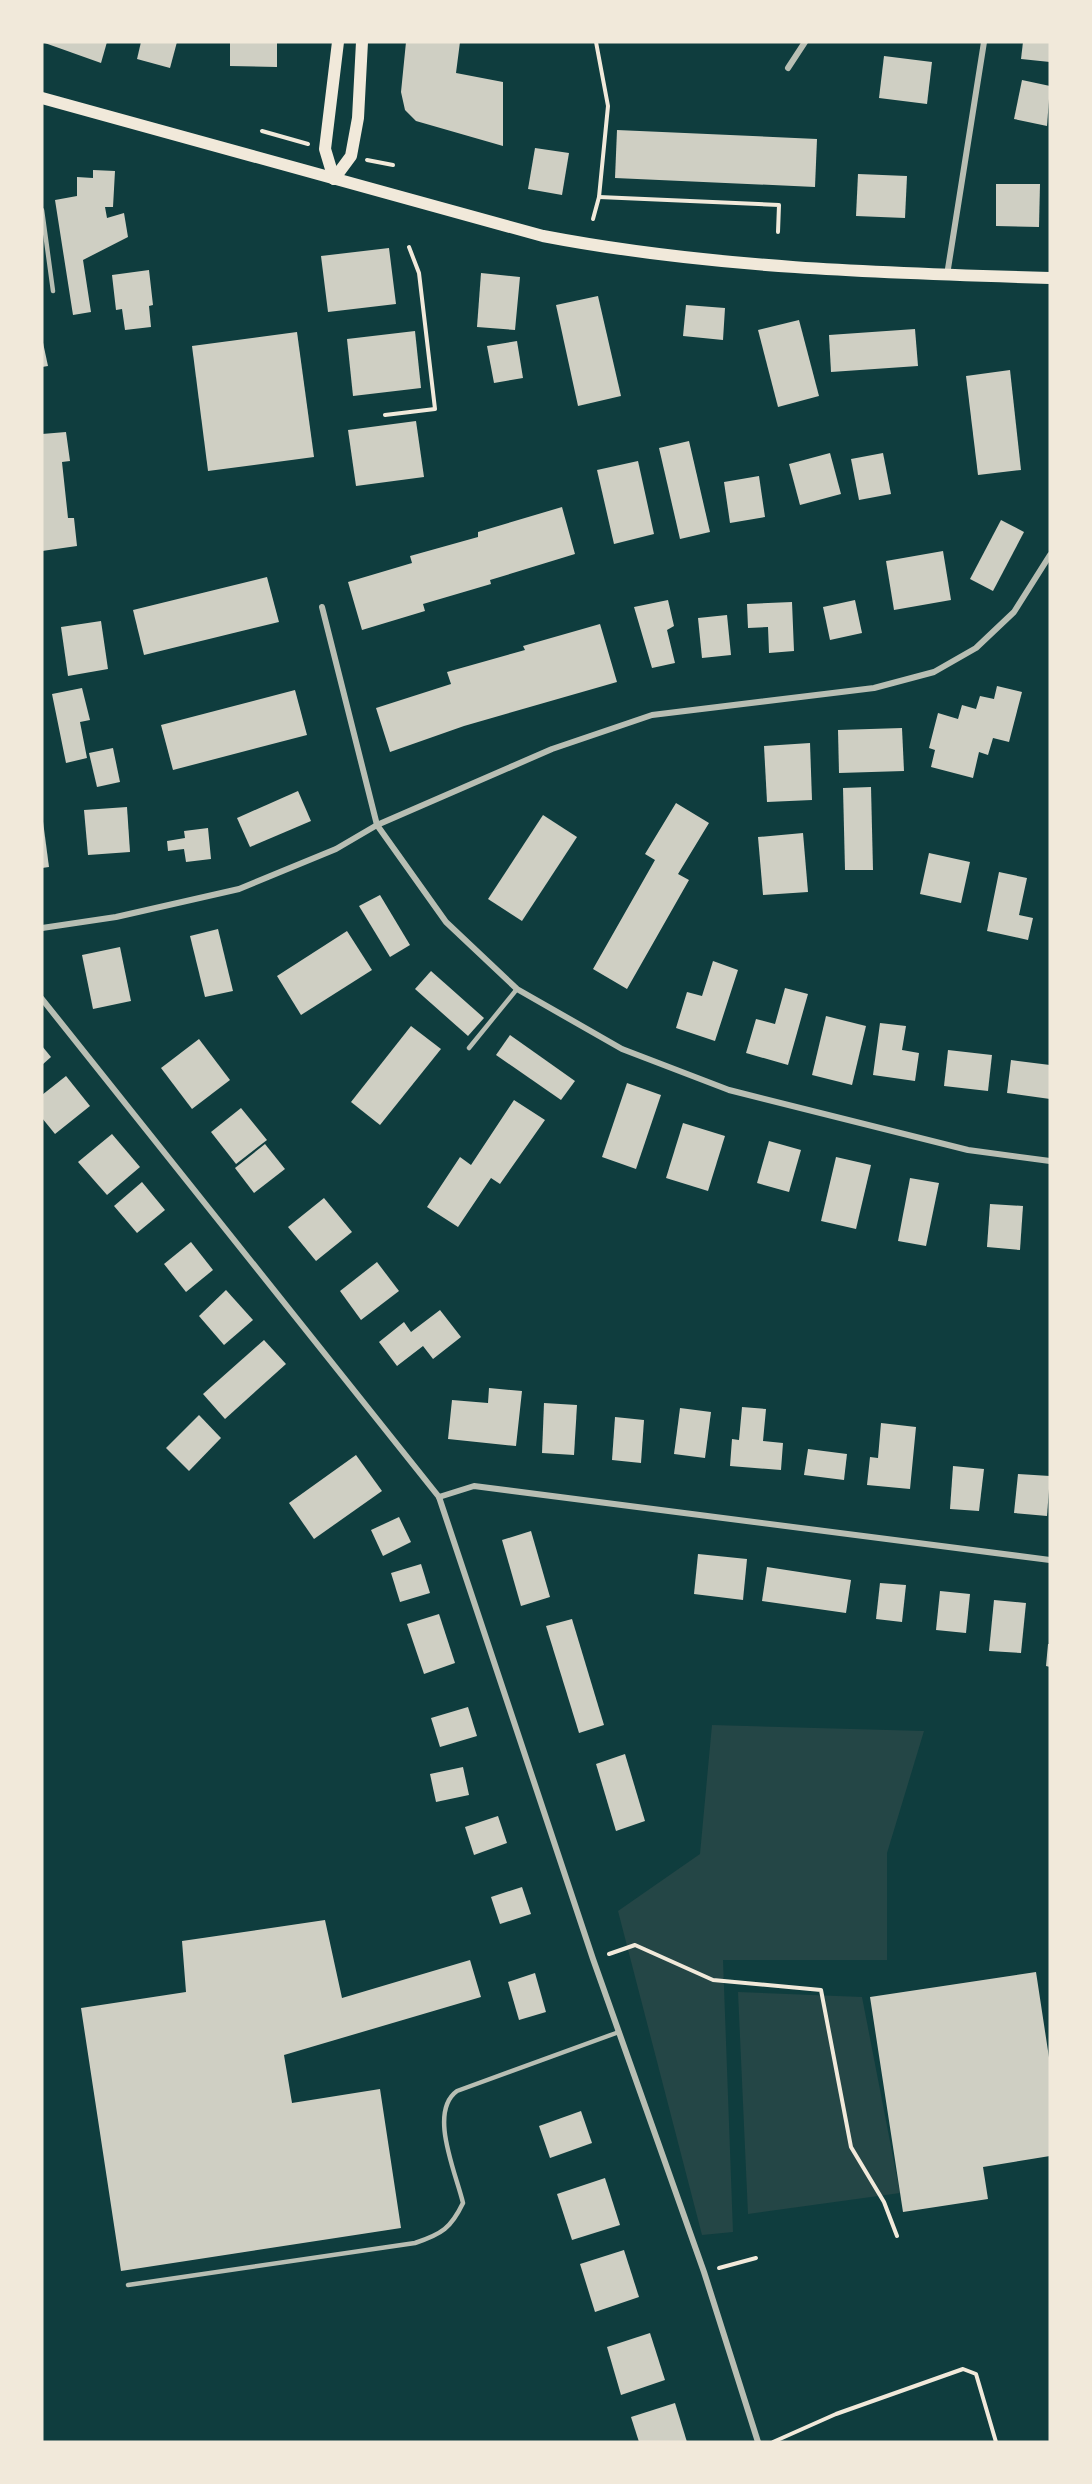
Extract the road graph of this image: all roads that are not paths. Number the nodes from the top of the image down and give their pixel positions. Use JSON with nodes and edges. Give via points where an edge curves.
{"nodes":[{"id":1,"x":338,"y":42,"type":"edge"},
{"id":2,"x":362,"y":42,"type":"edge"},
{"id":3,"x":805,"y":42,"type":"edge"},
{"id":4,"x":984,"y":42,"type":"edge"},
{"id":5,"x":788,"y":68,"type":"dead end"},
{"id":6,"x":42,"y":98,"type":"edge"},
{"id":7,"x":334,"y":179,"type":"junction"},
{"id":8,"x":42,"y":210,"type":"edge"},
{"id":9,"x":947,"y":275,"type":"junction"},
{"id":10,"x":1050,"y":278,"type":"edge"},
{"id":11,"x":53,"y":291,"type":"dead end"},
{"id":12,"x":1050,"y":555,"type":"edge"},
{"id":13,"x":322,"y":607,"type":"dead end"},
{"id":14,"x":377,"y":825,"type":"junction"},
{"id":15,"x":42,"y":928,"type":"edge"},
{"id":16,"x":517,"y":989,"type":"junction"},
{"id":17,"x":42,"y":999,"type":"edge"},
{"id":18,"x":469,"y":1048,"type":"dead end"},
{"id":19,"x":1050,"y":1161,"type":"edge"},
{"id":20,"x":439,"y":1497,"type":"junction"},
{"id":21,"x":1050,"y":1560,"type":"edge"},
{"id":22,"x":619,"y":2032,"type":"junction"},
{"id":23,"x":128,"y":2285,"type":"dead end"},
{"id":24,"x":758,"y":2442,"type":"edge"}],
"edges":[{"from":1,"to":7,"type":"main road","via":[[325,149]]},
{"from":2,"to":7,"type":"main road","via":[[351,156]]},
{"from":3,"to":5,"type":"street"},
{"from":4,"to":9,"type":"street"},
{"from":6,"to":7,"type":"main road"},
{"from":7,"to":9,"type":"main road","via":[[543,236],[609,249],[728,263]]},
{"from":8,"to":11,"type":"lane"},
{"from":9,"to":10,"type":"main road"},
{"from":12,"to":14,"type":"street","via":[[1014,612],[976,648],[934,672],[874,688],[652,715],[552,749]]},
{"from":13,"to":14,"type":"street"},
{"from":14,"to":15,"type":"street","via":[[336,849],[239,889],[116,917]]},
{"from":14,"to":16,"type":"street","via":[[446,922]]},
{"from":16,"to":18,"type":"lane"},
{"from":16,"to":19,"type":"street","via":[[622,1048],[729,1090],[968,1150]]},
{"from":17,"to":20,"type":"street"},
{"from":20,"to":21,"type":"street","via":[[474,1486]]},
{"from":20,"to":22,"type":"street"},
{"from":22,"to":23,"type":"lane","via":[[450,2096],[443,2116],[444,2130],[463,2203],[452,2224],[433,2237],[415,2243]]},
{"from":22,"to":24,"type":"street","via":[[704,2272]]}]}
